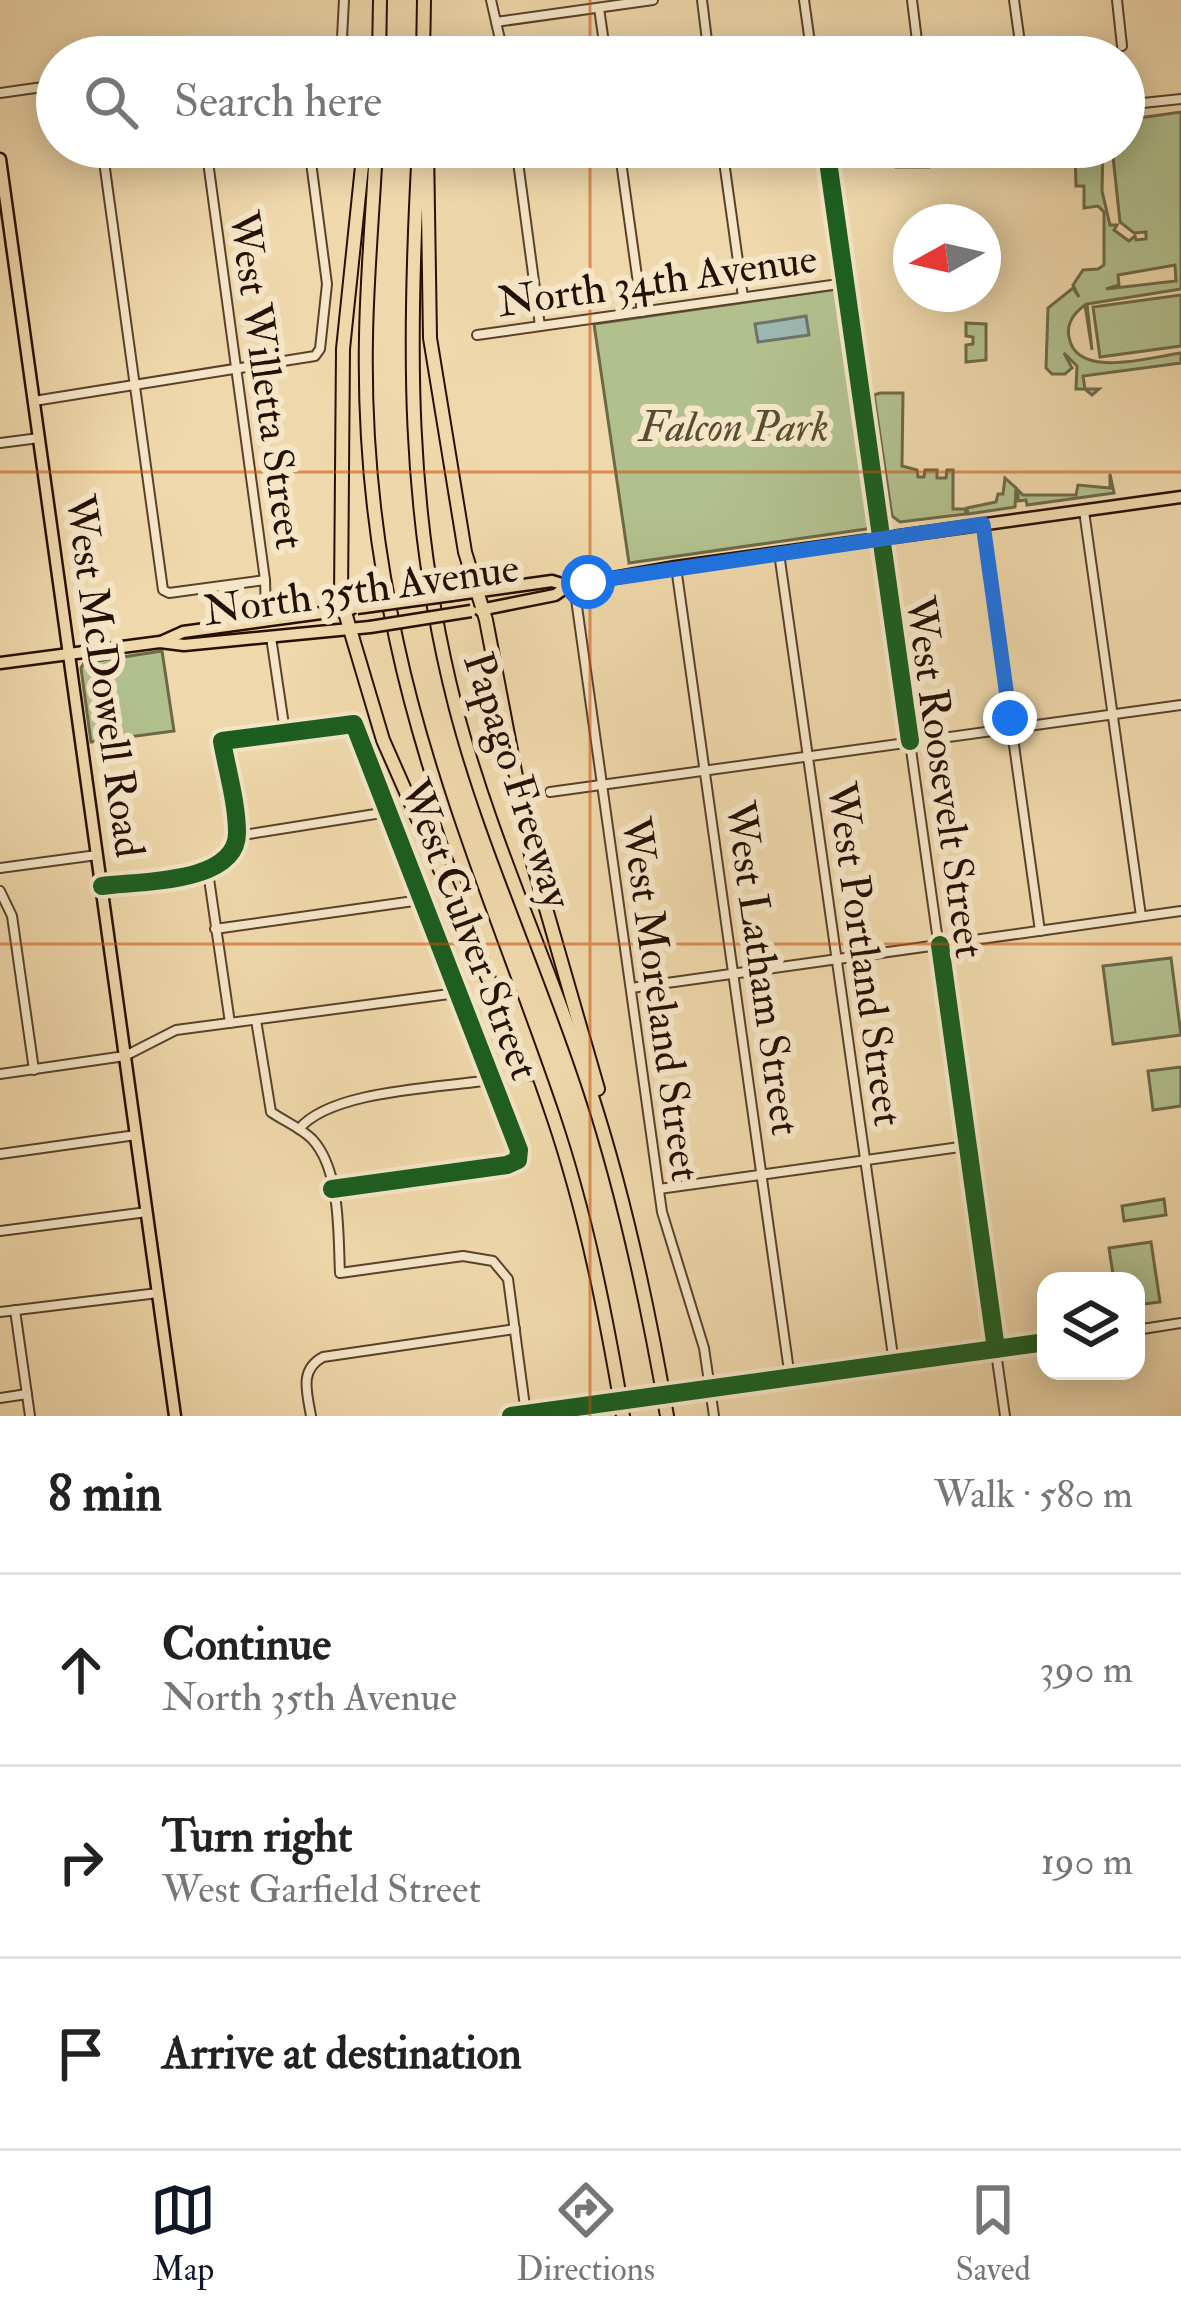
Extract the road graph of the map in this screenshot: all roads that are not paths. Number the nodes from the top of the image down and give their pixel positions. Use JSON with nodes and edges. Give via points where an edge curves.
{"nodes":[{"id":1,"x":344,"y":0,"type":"edge"},
{"id":2,"x":490,"y":0,"type":"edge"},
{"id":3,"x":652,"y":0,"type":"edge"},
{"id":4,"x":701,"y":0,"type":"edge"},
{"id":5,"x":804,"y":0,"type":"edge"},
{"id":6,"x":912,"y":0,"type":"edge"},
{"id":7,"x":1015,"y":0,"type":"edge"},
{"id":8,"x":1117,"y":0,"type":"edge"},
{"id":9,"x":380,"y":1,"type":"edge"},
{"id":10,"x":424,"y":2,"type":"edge"},
{"id":11,"x":599,"y":8,"type":"junction"},
{"id":12,"x":496,"y":22,"type":"junction"},
{"id":13,"x":342,"y":36,"type":"edge"},
{"id":14,"x":378,"y":36,"type":"edge"},
{"id":15,"x":425,"y":36,"type":"edge"},
{"id":16,"x":499,"y":36,"type":"edge"},
{"id":17,"x":603,"y":36,"type":"edge"},
{"id":18,"x":706,"y":36,"type":"edge"},
{"id":19,"x":809,"y":36,"type":"edge"},
{"id":20,"x":917,"y":36,"type":"edge"},
{"id":21,"x":1019,"y":36,"type":"edge"},
{"id":22,"x":1122,"y":36,"type":"edge"},
{"id":23,"x":36,"y":88,"type":"edge"},
{"id":24,"x":0,"y":94,"type":"edge"},
{"id":25,"x":1181,"y":99,"type":"edge"},
{"id":26,"x":1145,"y":103,"type":"edge"},
{"id":27,"x":0,"y":159,"type":"edge"},
{"id":28,"x":105,"y":168,"type":"edge"},
{"id":29,"x":209,"y":168,"type":"edge"},
{"id":30,"x":312,"y":168,"type":"edge"},
{"id":31,"x":362,"y":168,"type":"edge"},
{"id":32,"x":375,"y":168,"type":"edge"},
{"id":33,"x":422,"y":168,"type":"edge"},
{"id":34,"x":424,"y":168,"type":"edge"},
{"id":35,"x":519,"y":168,"type":"edge"},
{"id":36,"x":622,"y":168,"type":"edge"},
{"id":37,"x":725,"y":168,"type":"edge"},
{"id":38,"x":829,"y":168,"type":"edge"},
{"id":39,"x":846,"y":283,"type":"junction"},
{"id":40,"x":742,"y":297,"type":"junction"},
{"id":41,"x":642,"y":311,"type":"junction"},
{"id":42,"x":541,"y":326,"type":"junction"},
{"id":43,"x":477,"y":335,"type":"dead end"},
{"id":44,"x":236,"y":371,"type":"junction"},
{"id":45,"x":135,"y":386,"type":"junction"},
{"id":46,"x":34,"y":400,"type":"junction"},
{"id":47,"x":39,"y":438,"type":"junction"},
{"id":48,"x":0,"y":443,"type":"edge"},
{"id":49,"x":1181,"y":497,"type":"edge"},
{"id":50,"x":1084,"y":511,"type":"junction"},
{"id":51,"x":983,"y":524,"type":"junction"},
{"id":52,"x":882,"y":539,"type":"junction"},
{"id":53,"x":778,"y":553,"type":"junction"},
{"id":54,"x":676,"y":567,"type":"junction"},
{"id":55,"x":265,"y":580,"type":"junction"},
{"id":56,"x":571,"y":585,"type":"junction"},
{"id":57,"x":471,"y":592,"type":"junction"},
{"id":58,"x":350,"y":609,"type":"junction"},
{"id":59,"x":477,"y":610,"type":"junction"},
{"id":60,"x":261,"y":621,"type":"junction"},
{"id":61,"x":354,"y":629,"type":"junction"},
{"id":62,"x":271,"y":637,"type":"junction"},
{"id":63,"x":160,"y":642,"type":"junction"},
{"id":64,"x":69,"y":654,"type":"junction"},
{"id":65,"x":0,"y":663,"type":"edge"},
{"id":66,"x":1181,"y":705,"type":"edge"},
{"id":67,"x":1113,"y":714,"type":"junction"},
{"id":68,"x":1012,"y":728,"type":"junction"},
{"id":69,"x":284,"y":732,"type":"junction"},
{"id":70,"x":910,"y":741,"type":"junction"},
{"id":71,"x":807,"y":756,"type":"junction"},
{"id":72,"x":705,"y":770,"type":"junction"},
{"id":73,"x":602,"y":784,"type":"junction"},
{"id":74,"x":550,"y":792,"type":"dead end"},
{"id":75,"x":388,"y":812,"type":"junction"},
{"id":76,"x":237,"y":836,"type":"junction"},
{"id":77,"x":97,"y":855,"type":"junction"},
{"id":78,"x":0,"y":868,"type":"edge"},
{"id":79,"x":208,"y":872,"type":"junction"},
{"id":80,"x":101,"y":886,"type":"junction"},
{"id":81,"x":0,"y":891,"type":"edge"},
{"id":82,"x":421,"y":899,"type":"junction"},
{"id":83,"x":1181,"y":911,"type":"edge"},
{"id":84,"x":1141,"y":916,"type":"junction"},
{"id":85,"x":215,"y":929,"type":"junction"},
{"id":86,"x":1040,"y":931,"type":"junction"},
{"id":87,"x":940,"y":945,"type":"junction"},
{"id":88,"x":836,"y":959,"type":"junction"},
{"id":89,"x":734,"y":974,"type":"junction"},
{"id":90,"x":631,"y":988,"type":"junction"},
{"id":91,"x":457,"y":992,"type":"junction"},
{"id":92,"x":256,"y":1020,"type":"junction"},
{"id":93,"x":230,"y":1023,"type":"junction"},
{"id":94,"x":125,"y":1056,"type":"junction"},
{"id":95,"x":34,"y":1070,"type":"junction"},
{"id":96,"x":0,"y":1074,"type":"edge"},
{"id":97,"x":490,"y":1080,"type":"junction"},
{"id":98,"x":299,"y":1129,"type":"junction"},
{"id":99,"x":136,"y":1136,"type":"junction"},
{"id":100,"x":967,"y":1146,"type":"junction"},
{"id":101,"x":0,"y":1154,"type":"edge"},
{"id":102,"x":865,"y":1160,"type":"junction"},
{"id":103,"x":763,"y":1174,"type":"junction"},
{"id":104,"x":573,"y":1182,"type":"junction"},
{"id":105,"x":659,"y":1189,"type":"junction"},
{"id":106,"x":332,"y":1190,"type":"junction"},
{"id":107,"x":147,"y":1212,"type":"junction"},
{"id":108,"x":626,"y":1213,"type":"junction"},
{"id":109,"x":0,"y":1232,"type":"edge"},
{"id":110,"x":158,"y":1293,"type":"junction"},
{"id":111,"x":15,"y":1310,"type":"junction"},
{"id":112,"x":0,"y":1312,"type":"edge"},
{"id":113,"x":1181,"y":1323,"type":"edge"},
{"id":114,"x":515,"y":1329,"type":"junction"},
{"id":115,"x":1145,"y":1329,"type":"edge"},
{"id":116,"x":1037,"y":1343,"type":"edge"},
{"id":117,"x":996,"y":1349,"type":"junction"},
{"id":118,"x":894,"y":1364,"type":"junction"},
{"id":119,"x":790,"y":1378,"type":"junction"},
{"id":120,"x":710,"y":1388,"type":"junction"},
{"id":121,"x":27,"y":1394,"type":"junction"},
{"id":122,"x":0,"y":1398,"type":"edge"},
{"id":123,"x":526,"y":1414,"type":"edge"},
{"id":124,"x":30,"y":1416,"type":"edge"},
{"id":125,"x":175,"y":1416,"type":"edge"},
{"id":126,"x":310,"y":1416,"type":"edge"},
{"id":127,"x":512,"y":1416,"type":"edge"},
{"id":128,"x":623,"y":1416,"type":"edge"},
{"id":129,"x":667,"y":1416,"type":"edge"},
{"id":130,"x":714,"y":1416,"type":"edge"},
{"id":131,"x":1006,"y":1416,"type":"edge"}],
"edges":[{"from":1,"to":13,"type":"street"},
{"from":2,"to":12,"type":"street"},
{"from":3,"to":11,"type":"street"},
{"from":4,"to":18,"type":"street"},
{"from":5,"to":19,"type":"street"},
{"from":6,"to":20,"type":"street"},
{"from":7,"to":21,"type":"street"},
{"from":8,"to":22,"type":"street"},
{"from":9,"to":14,"type":"highway"},
{"from":10,"to":15,"type":"highway"},
{"from":11,"to":12,"type":"street"},
{"from":11,"to":17,"type":"street"},
{"from":12,"to":16,"type":"street"},
{"from":23,"to":24,"type":"street"},
{"from":25,"to":26,"type":"street"},
{"from":27,"to":46,"type":"main road","name":"West McDowell Road"},
{"from":28,"to":45,"type":"street"},
{"from":29,"to":44,"type":"street","name":"West Willetta Street"},
{"from":30,"to":44,"type":"street","via":[[327,284],[315,356]]},
{"from":31,"to":58,"type":"highway","via":[[341,384]]},
{"from":32,"to":104,"type":"highway","name":"Papago Freeway","via":[[368,407],[396,640],[434,784]]},
{"from":33,"to":108,"type":"highway","name":"Papago Freeway","via":[[410,390],[428,580],[477,779],[589,1086]]},
{"from":34,"to":57,"type":"highway","via":[[430,338]]},
{"from":35,"to":42,"type":"street"},
{"from":36,"to":41,"type":"street"},
{"from":37,"to":40,"type":"street"},
{"from":38,"to":39,"type":"street","name":"West Roosevelt Street"},
{"from":39,"to":40,"type":"street","name":"North 34th Avenue"},
{"from":39,"to":52,"type":"street","name":"West Roosevelt Street"},
{"from":40,"to":41,"type":"street","name":"North 34th Avenue"},
{"from":41,"to":42,"type":"street","name":"North 34th Avenue"},
{"from":42,"to":43,"type":"street","name":"North 34th Avenue"},
{"from":44,"to":45,"type":"street"},
{"from":44,"to":55,"type":"street","name":"West Willetta Street"},
{"from":45,"to":46,"type":"street"},
{"from":45,"to":55,"type":"street","via":[[166,593]]},
{"from":46,"to":47,"type":"main road","name":"West McDowell Road"},
{"from":47,"to":48,"type":"street"},
{"from":47,"to":64,"type":"main road","name":"West McDowell Road"},
{"from":49,"to":50,"type":"main road","name":"North 35th Avenue"},
{"from":50,"to":51,"type":"main road","name":"North 35th Avenue"},
{"from":50,"to":67,"type":"street"},
{"from":51,"to":52,"type":"main road","name":"North 35th Avenue"},
{"from":51,"to":68,"type":"street"},
{"from":52,"to":53,"type":"main road","name":"North 35th Avenue"},
{"from":52,"to":70,"type":"street","name":"West Roosevelt Street"},
{"from":53,"to":54,"type":"main road","name":"North 35th Avenue"},
{"from":53,"to":71,"type":"street","name":"West Portland Street"},
{"from":54,"to":56,"type":"main road","name":"North 35th Avenue"},
{"from":54,"to":72,"type":"street","name":"West Latham Street"},
{"from":55,"to":60,"type":"street","name":"West Willetta Street"},
{"from":56,"to":57,"type":"main road","name":"North 35th Avenue"},
{"from":56,"to":59,"type":"main road","name":"North 35th Avenue"},
{"from":56,"to":73,"type":"street","name":"West Moreland Street"},
{"from":57,"to":58,"type":"main road","name":"North 35th Avenue","bridge":true},
{"from":57,"to":59,"type":"highway"},
{"from":58,"to":60,"type":"main road","name":"North 35th Avenue"},
{"from":58,"to":61,"type":"highway"},
{"from":59,"to":61,"type":"main road","name":"North 35th Avenue","bridge":true},
{"from":59,"to":108,"type":"highway","via":[[532,860]]},
{"from":60,"to":63,"type":"main road","name":"North 35th Avenue"},
{"from":61,"to":62,"type":"main road","name":"North 35th Avenue"},
{"from":61,"to":104,"type":"highway","via":[[383,740]]},
{"from":62,"to":63,"type":"main road","name":"North 35th Avenue"},
{"from":62,"to":69,"type":"street"},
{"from":63,"to":64,"type":"main road","name":"North 35th Avenue"},
{"from":64,"to":65,"type":"main road","name":"North 35th Avenue"},
{"from":64,"to":77,"type":"main road","name":"West McDowell Road"},
{"from":66,"to":67,"type":"street"},
{"from":67,"to":68,"type":"street"},
{"from":67,"to":84,"type":"street"},
{"from":68,"to":70,"type":"street"},
{"from":68,"to":86,"type":"street"},
{"from":69,"to":75,"type":"street","name":"West Culver Street","via":[[354,724]]},
{"from":69,"to":76,"type":"street","via":[[222,741]]},
{"from":70,"to":71,"type":"street"},
{"from":70,"to":87,"type":"street","name":"West Roosevelt Street"},
{"from":71,"to":72,"type":"street"},
{"from":71,"to":88,"type":"street","name":"West Portland Street"},
{"from":72,"to":73,"type":"street"},
{"from":72,"to":89,"type":"street","name":"West Latham Street"},
{"from":73,"to":74,"type":"street"},
{"from":73,"to":90,"type":"street","name":"West Moreland Street"},
{"from":75,"to":76,"type":"street"},
{"from":75,"to":82,"type":"street","name":"West Culver Street"},
{"from":76,"to":79,"type":"street","via":[[228,859]]},
{"from":77,"to":78,"type":"street"},
{"from":77,"to":80,"type":"main road","name":"West McDowell Road"},
{"from":79,"to":80,"type":"street"},
{"from":79,"to":85,"type":"street"},
{"from":80,"to":94,"type":"main road","name":"West McDowell Road"},
{"from":81,"to":95,"type":"street","via":[[12,916]]},
{"from":82,"to":85,"type":"street"},
{"from":82,"to":91,"type":"street","name":"West Culver Street"},
{"from":83,"to":84,"type":"street"},
{"from":84,"to":86,"type":"street"},
{"from":85,"to":93,"type":"street"},
{"from":86,"to":87,"type":"street"},
{"from":87,"to":88,"type":"street"},
{"from":87,"to":100,"type":"street","name":"West Roosevelt Street"},
{"from":88,"to":89,"type":"street"},
{"from":88,"to":102,"type":"street","name":"West Portland Street"},
{"from":89,"to":90,"type":"street"},
{"from":89,"to":103,"type":"street","name":"West Latham Street"},
{"from":90,"to":105,"type":"street","name":"West Moreland Street"},
{"from":91,"to":92,"type":"street"},
{"from":91,"to":97,"type":"street","name":"West Culver Street"},
{"from":92,"to":93,"type":"street"},
{"from":92,"to":98,"type":"street","via":[[272,1112]]},
{"from":93,"to":94,"type":"street","via":[[166,1033]]},
{"from":94,"to":95,"type":"street"},
{"from":94,"to":99,"type":"main road","name":"West McDowell Road"},
{"from":95,"to":96,"type":"street"},
{"from":97,"to":98,"type":"street","via":[[334,1103]]},
{"from":97,"to":106,"type":"street","name":"West Culver Street","via":[[518,1160]]},
{"from":98,"to":106,"type":"street","via":[[322,1153]]},
{"from":99,"to":101,"type":"street"},
{"from":99,"to":107,"type":"main road","name":"West McDowell Road"},
{"from":100,"to":102,"type":"street"},
{"from":100,"to":117,"type":"street","name":"West Roosevelt Street"},
{"from":102,"to":103,"type":"street"},
{"from":102,"to":118,"type":"street","name":"West Portland Street"},
{"from":103,"to":105,"type":"street"},
{"from":103,"to":119,"type":"street","name":"West Latham Street"},
{"from":104,"to":128,"type":"highway","name":"Papago Freeway"},
{"from":105,"to":120,"type":"street","name":"West Moreland Street"},
{"from":106,"to":114,"type":"street","via":[[340,1273],[463,1256],[493,1261],[508,1279]]},
{"from":107,"to":109,"type":"street"},
{"from":107,"to":110,"type":"main road","name":"West McDowell Road"},
{"from":108,"to":129,"type":"highway","name":"Papago Freeway"},
{"from":110,"to":111,"type":"street"},
{"from":110,"to":125,"type":"main road","name":"West McDowell Road"},
{"from":111,"to":112,"type":"street"},
{"from":111,"to":121,"type":"street"},
{"from":113,"to":115,"type":"street"},
{"from":114,"to":123,"type":"street"},
{"from":114,"to":126,"type":"street","via":[[323,1357],[308,1368]]},
{"from":116,"to":117,"type":"street"},
{"from":117,"to":118,"type":"street"},
{"from":117,"to":131,"type":"street","name":"West Roosevelt Street"},
{"from":118,"to":119,"type":"street"},
{"from":119,"to":120,"type":"street"},
{"from":120,"to":123,"type":"street","bridge":true},
{"from":120,"to":130,"type":"street","name":"West Moreland Street"},
{"from":121,"to":122,"type":"street"},
{"from":121,"to":124,"type":"street"},
{"from":123,"to":127,"type":"street"}]}
